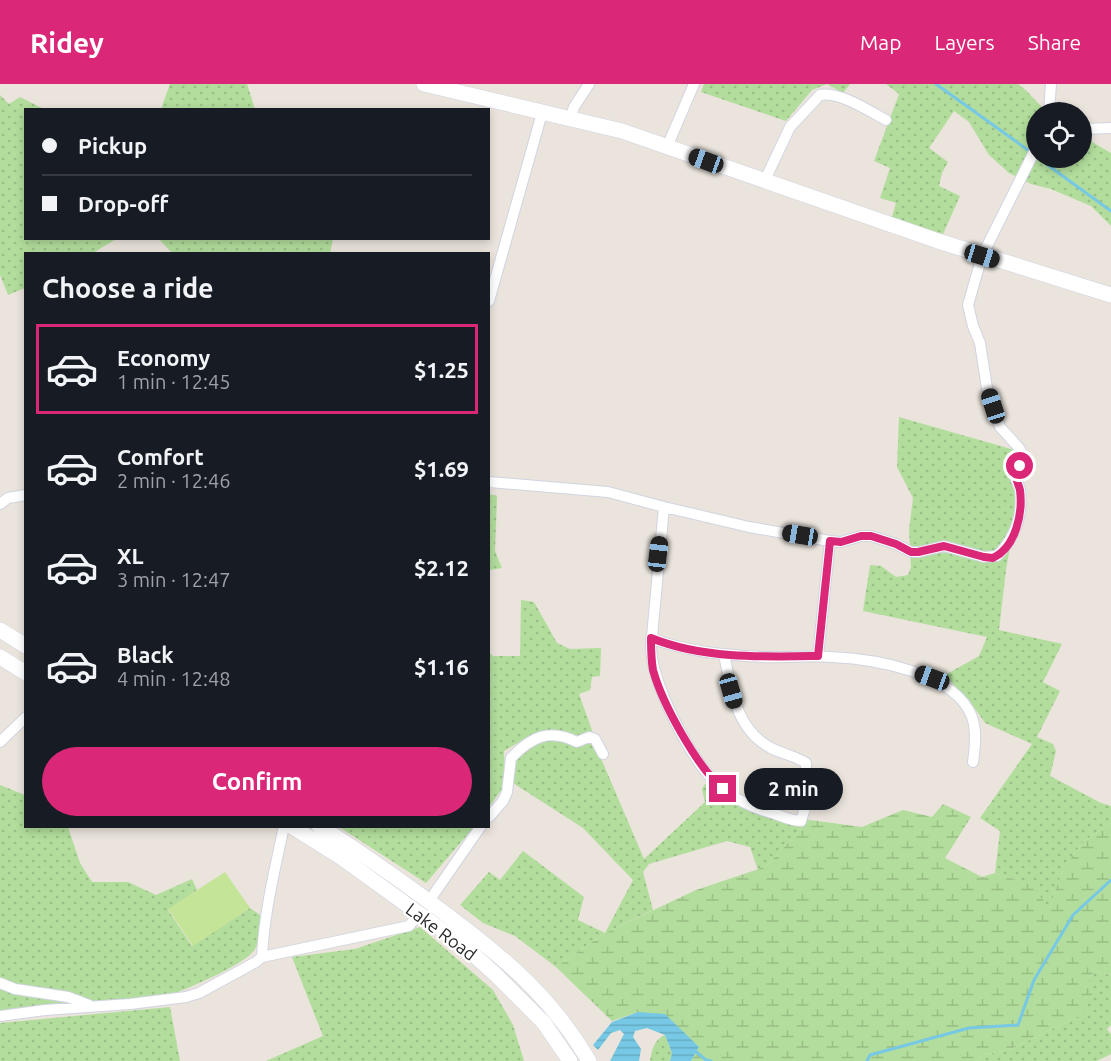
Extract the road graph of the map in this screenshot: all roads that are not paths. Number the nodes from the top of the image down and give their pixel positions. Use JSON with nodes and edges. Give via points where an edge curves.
{"nodes":[{"id":1,"x":424,"y":84,"type":"edge"},
{"id":2,"x":589,"y":84,"type":"edge"},
{"id":3,"x":694,"y":84,"type":"edge"},
{"id":4,"x":1051,"y":84,"type":"edge"},
{"id":5,"x":479,"y":91,"type":"edge"},
{"id":6,"x":1050,"y":102,"type":"edge"},
{"id":7,"x":542,"y":113,"type":"junction"},
{"id":8,"x":570,"y":120,"type":"junction"},
{"id":9,"x":886,"y":120,"type":"dead end"},
{"id":10,"x":1111,"y":128,"type":"edge"},
{"id":11,"x":1092,"y":129,"type":"edge"},
{"id":12,"x":667,"y":147,"type":"junction"},
{"id":13,"x":1026,"y":168,"type":"edge"},
{"id":14,"x":764,"y":182,"type":"junction"},
{"id":15,"x":982,"y":256,"type":"junction"},
{"id":16,"x":1111,"y":295,"type":"edge"},
{"id":17,"x":490,"y":297,"type":"edge"},
{"id":18,"x":490,"y":482,"type":"edge"},
{"id":19,"x":24,"y":495,"type":"edge"},
{"id":20,"x":0,"y":504,"type":"edge"},
{"id":21,"x":664,"y":507,"type":"junction"},
{"id":22,"x":830,"y":541,"type":"junction"},
{"id":23,"x":0,"y":630,"type":"edge"},
{"id":24,"x":651,"y":638,"type":"junction"},
{"id":25,"x":24,"y":645,"type":"edge"},
{"id":26,"x":724,"y":654,"type":"junction"},
{"id":27,"x":818,"y":656,"type":"junction"},
{"id":28,"x":0,"y":657,"type":"edge"},
{"id":29,"x":24,"y":672,"type":"edge"},
{"id":30,"x":24,"y":719,"type":"edge"},
{"id":31,"x":0,"y":742,"type":"edge"},
{"id":32,"x":603,"y":754,"type":"dead end"},
{"id":33,"x":973,"y":762,"type":"dead end"},
{"id":34,"x":490,"y":816,"type":"edge"},
{"id":35,"x":284,"y":828,"type":"edge"},
{"id":36,"x":294,"y":828,"type":"edge"},
{"id":37,"x":322,"y":828,"type":"edge"},
{"id":38,"x":481,"y":828,"type":"edge"},
{"id":39,"x":429,"y":901,"type":"junction"},
{"id":40,"x":418,"y":915,"type":"junction"},
{"id":41,"x":262,"y":957,"type":"junction"},
{"id":42,"x":0,"y":983,"type":"edge"},
{"id":43,"x":92,"y":1007,"type":"junction"},
{"id":44,"x":0,"y":1016,"type":"edge"},
{"id":45,"x":586,"y":1057,"type":"edge"},
{"id":46,"x":569,"y":1061,"type":"edge"}],
"edges":[{"from":1,"to":5,"type":"main road"},
{"from":2,"to":8,"type":"street"},
{"from":3,"to":12,"type":"street"},
{"from":4,"to":6,"type":"street"},
{"from":5,"to":7,"type":"main road"},
{"from":7,"to":8,"type":"main road"},
{"from":7,"to":17,"type":"street"},
{"from":8,"to":12,"type":"main road","via":[[622,131]]},
{"from":9,"to":14,"type":"street","via":[[840,98],[820,95],[790,127]]},
{"from":10,"to":11,"type":"street"},
{"from":12,"to":14,"type":"main road"},
{"from":13,"to":15,"type":"street"},
{"from":14,"to":15,"type":"main road"},
{"from":15,"to":16,"type":"main road"},
{"from":15,"to":22,"type":"street","via":[[968,310],[1000,427],[1021,453],[1022,463],[1016,472],[1020,509],[1014,533],[993,558],[944,546],[911,552],[871,536]]},
{"from":18,"to":21,"type":"street","via":[[608,492]]},
{"from":19,"to":20,"type":"street"},
{"from":21,"to":22,"type":"street"},
{"from":21,"to":24,"type":"street"},
{"from":22,"to":27,"type":"street"},
{"from":23,"to":25,"type":"main road"},
{"from":24,"to":26,"type":"street"},
{"from":24,"to":26,"type":"street","via":[[656,678],[705,771],[740,801],[801,821],[806,763],[765,745],[746,726],[735,704]]},
{"from":26,"to":27,"type":"street"},
{"from":27,"to":33,"type":"street","via":[[881,664],[941,683],[967,707],[973,719]]},
{"from":28,"to":29,"type":"main road"},
{"from":30,"to":31,"type":"street"},
{"from":32,"to":34,"type":"street","via":[[595,739],[589,737],[577,742],[539,736],[510,758],[507,792]]},
{"from":35,"to":41,"type":"street"},
{"from":36,"to":40,"type":"main road","name":"Lake Road"},
{"from":37,"to":39,"type":"main road","name":"Lake Road"},
{"from":38,"to":39,"type":"street"},
{"from":39,"to":45,"type":"main road","name":"Lake Road","via":[[526,979]]},
{"from":40,"to":41,"type":"street","via":[[409,926]]},
{"from":40,"to":46,"type":"main road","name":"Lake Road","via":[[464,946],[510,989],[544,1023]]},
{"from":41,"to":43,"type":"street","via":[[225,980],[186,997]]},
{"from":42,"to":43,"type":"street","via":[[68,997]]},
{"from":43,"to":44,"type":"street"}]}
